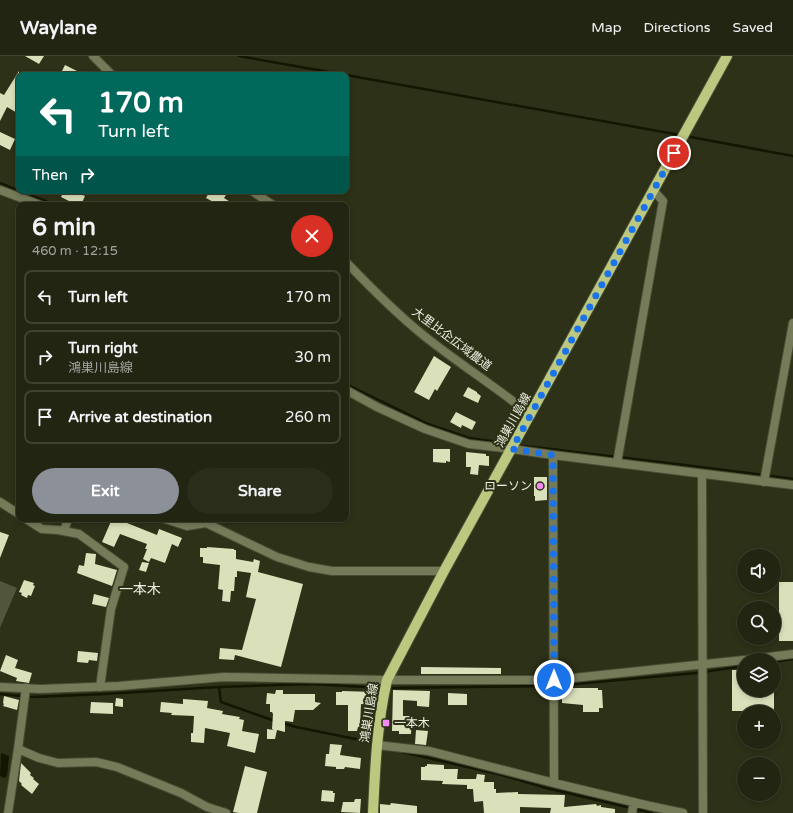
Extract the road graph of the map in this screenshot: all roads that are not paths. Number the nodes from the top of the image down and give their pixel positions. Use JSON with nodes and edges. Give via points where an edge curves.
{"nodes":[{"id":1,"x":93,"y":56,"type":"edge"},
{"id":2,"x":727,"y":56,"type":"edge"},
{"id":3,"x":109,"y":72,"type":"edge"},
{"id":4,"x":0,"y":190,"type":"edge"},
{"id":5,"x":653,"y":190,"type":"junction"},
{"id":6,"x":256,"y":194,"type":"edge"},
{"id":7,"x":32,"y":202,"type":"edge"},
{"id":8,"x":268,"y":202,"type":"edge"},
{"id":9,"x":349,"y":265,"type":"edge"},
{"id":10,"x":793,"y":323,"type":"edge"},
{"id":11,"x":349,"y":392,"type":"edge"},
{"id":12,"x":531,"y":414,"type":"junction"},
{"id":13,"x":512,"y":449,"type":"junction"},
{"id":14,"x":553,"y":455,"type":"junction"},
{"id":15,"x":617,"y":463,"type":"junction"},
{"id":16,"x":702,"y":474,"type":"junction"},
{"id":17,"x":764,"y":482,"type":"junction"},
{"id":18,"x":793,"y":485,"type":"edge"},
{"id":19,"x":0,"y":502,"type":"edge"},
{"id":20,"x":16,"y":512,"type":"edge"},
{"id":21,"x":31,"y":522,"type":"edge"},
{"id":22,"x":67,"y":522,"type":"edge"},
{"id":23,"x":174,"y":522,"type":"edge"},
{"id":24,"x":64,"y":531,"type":"junction"},
{"id":25,"x":444,"y":571,"type":"junction"},
{"id":26,"x":793,"y":654,"type":"edge"},
{"id":27,"x":781,"y":655,"type":"edge"},
{"id":28,"x":737,"y":661,"type":"edge"},
{"id":29,"x":703,"y":665,"type":"junction"},
{"id":30,"x":387,"y":680,"type":"junction"},
{"id":31,"x":554,"y":680,"type":"junction"},
{"id":32,"x":0,"y":687,"type":"edge"},
{"id":33,"x":100,"y":687,"type":"junction"},
{"id":34,"x":26,"y":688,"type":"junction"},
{"id":35,"x":377,"y":745,"type":"junction"},
{"id":36,"x":18,"y":749,"type":"junction"},
{"id":37,"x":554,"y":783,"type":"junction"},
{"id":38,"x":634,"y":802,"type":"junction"},
{"id":39,"x":8,"y":813,"type":"edge"},
{"id":40,"x":226,"y":813,"type":"edge"},
{"id":41,"x":373,"y":813,"type":"edge"},
{"id":42,"x":632,"y":813,"type":"edge"},
{"id":43,"x":684,"y":813,"type":"edge"},
{"id":44,"x":704,"y":813,"type":"edge"}],
"edges":[{"from":1,"to":3,"type":"street"},
{"from":2,"to":5,"type":"main road","name":"鴻巣川島線"},
{"from":4,"to":7,"type":"street"},
{"from":5,"to":12,"type":"main road","name":"鴻巣川島線"},
{"from":5,"to":15,"type":"street","via":[[663,201]]},
{"from":6,"to":8,"type":"street"},
{"from":9,"to":12,"type":"street","name":"大里比企広域農道","via":[[423,335]]},
{"from":10,"to":17,"type":"street"},
{"from":11,"to":13,"type":"street","via":[[448,438],[468,444]]},
{"from":12,"to":13,"type":"main road","name":"鴻巣川島線"},
{"from":13,"to":14,"type":"street"},
{"from":13,"to":25,"type":"main road","name":"鴻巣川島線"},
{"from":14,"to":15,"type":"street"},
{"from":14,"to":31,"type":"street"},
{"from":15,"to":16,"type":"street"},
{"from":16,"to":17,"type":"street"},
{"from":16,"to":29,"type":"street"},
{"from":17,"to":18,"type":"street"},
{"from":19,"to":20,"type":"street"},
{"from":21,"to":24,"type":"street","via":[[42,529]]},
{"from":22,"to":24,"type":"street"},
{"from":23,"to":25,"type":"street","via":[[187,526],[206,523],[277,557],[324,570]]},
{"from":24,"to":33,"type":"street","via":[[79,534],[124,567],[111,609]]},
{"from":25,"to":30,"type":"main road","name":"鴻巣川島線"},
{"from":26,"to":27,"type":"street"},
{"from":28,"to":29,"type":"street"},
{"from":29,"to":31,"type":"street"},
{"from":29,"to":44,"type":"street"},
{"from":30,"to":31,"type":"street"},
{"from":30,"to":33,"type":"street","via":[[224,677]]},
{"from":30,"to":35,"type":"main road","name":"鴻巣川島線"},
{"from":31,"to":37,"type":"street"},
{"from":32,"to":34,"type":"street"},
{"from":33,"to":34,"type":"street"},
{"from":34,"to":36,"type":"street"},
{"from":35,"to":37,"type":"street","via":[[429,751]]},
{"from":35,"to":41,"type":"main road","name":"鴻巣川島線"},
{"from":36,"to":39,"type":"street"},
{"from":36,"to":40,"type":"street","via":[[58,763],[96,762],[117,767]]},
{"from":37,"to":38,"type":"street"},
{"from":38,"to":42,"type":"street"},
{"from":38,"to":43,"type":"street"}]}
